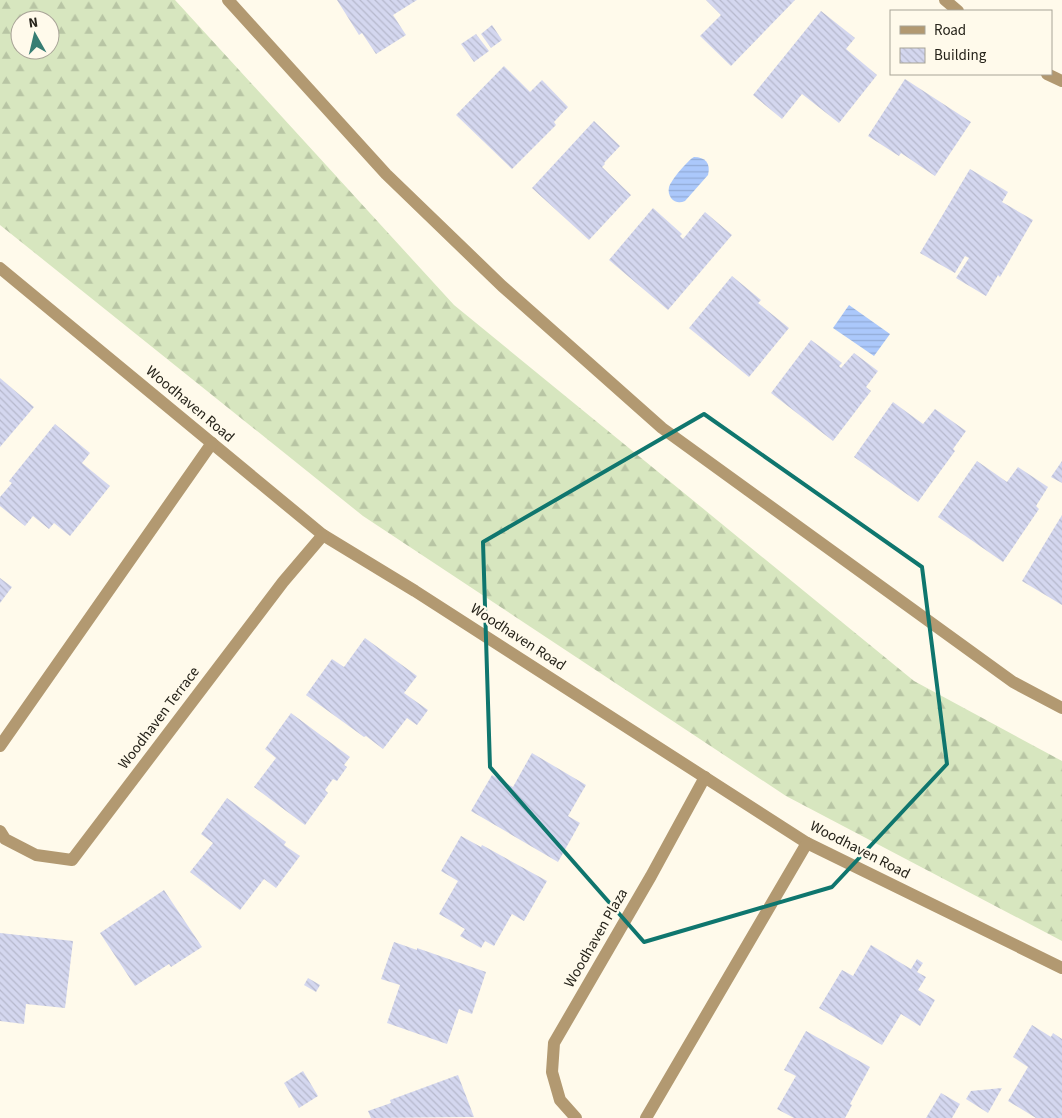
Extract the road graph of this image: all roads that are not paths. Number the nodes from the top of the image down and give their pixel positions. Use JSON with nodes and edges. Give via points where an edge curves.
{"nodes":[{"id":1,"x":228,"y":0,"type":"edge"},
{"id":2,"x":945,"y":0,"type":"edge"},
{"id":3,"x":957,"y":10,"type":"edge"},
{"id":4,"x":1049,"y":75,"type":"edge"},
{"id":5,"x":1062,"y":81,"type":"edge"},
{"id":6,"x":0,"y":268,"type":"edge"},
{"id":7,"x":212,"y":443,"type":"junction"},
{"id":8,"x":323,"y":535,"type":"junction"},
{"id":9,"x":1062,"y":708,"type":"edge"},
{"id":10,"x":0,"y":746,"type":"edge"},
{"id":11,"x":705,"y":777,"type":"junction"},
{"id":12,"x":0,"y":831,"type":"edge"},
{"id":13,"x":807,"y":843,"type":"junction"},
{"id":14,"x":1062,"y":968,"type":"edge"},
{"id":15,"x":576,"y":1118,"type":"edge"},
{"id":16,"x":646,"y":1118,"type":"edge"}],
"edges":[{"from":1,"to":9,"type":"street","via":[[386,174],[502,286],[662,428],[1013,682]]},
{"from":2,"to":3,"type":"street"},
{"from":4,"to":5,"type":"street"},
{"from":6,"to":7,"type":"street","name":"Woodhaven Road"},
{"from":7,"to":8,"type":"street","name":"Woodhaven Road"},
{"from":7,"to":10,"type":"street"},
{"from":8,"to":11,"type":"street","name":"Woodhaven Road"},
{"from":8,"to":12,"type":"street","name":"Woodhaven Terrace","via":[[283,582],[72,860],[36,855],[5,839]]},
{"from":11,"to":13,"type":"street","name":"Woodhaven Road"},
{"from":11,"to":15,"type":"street","name":"Woodhaven Plaza","via":[[554,1044],[552,1072],[560,1100]]},
{"from":13,"to":14,"type":"street","name":"Woodhaven Road"},
{"from":13,"to":16,"type":"street"}]}
